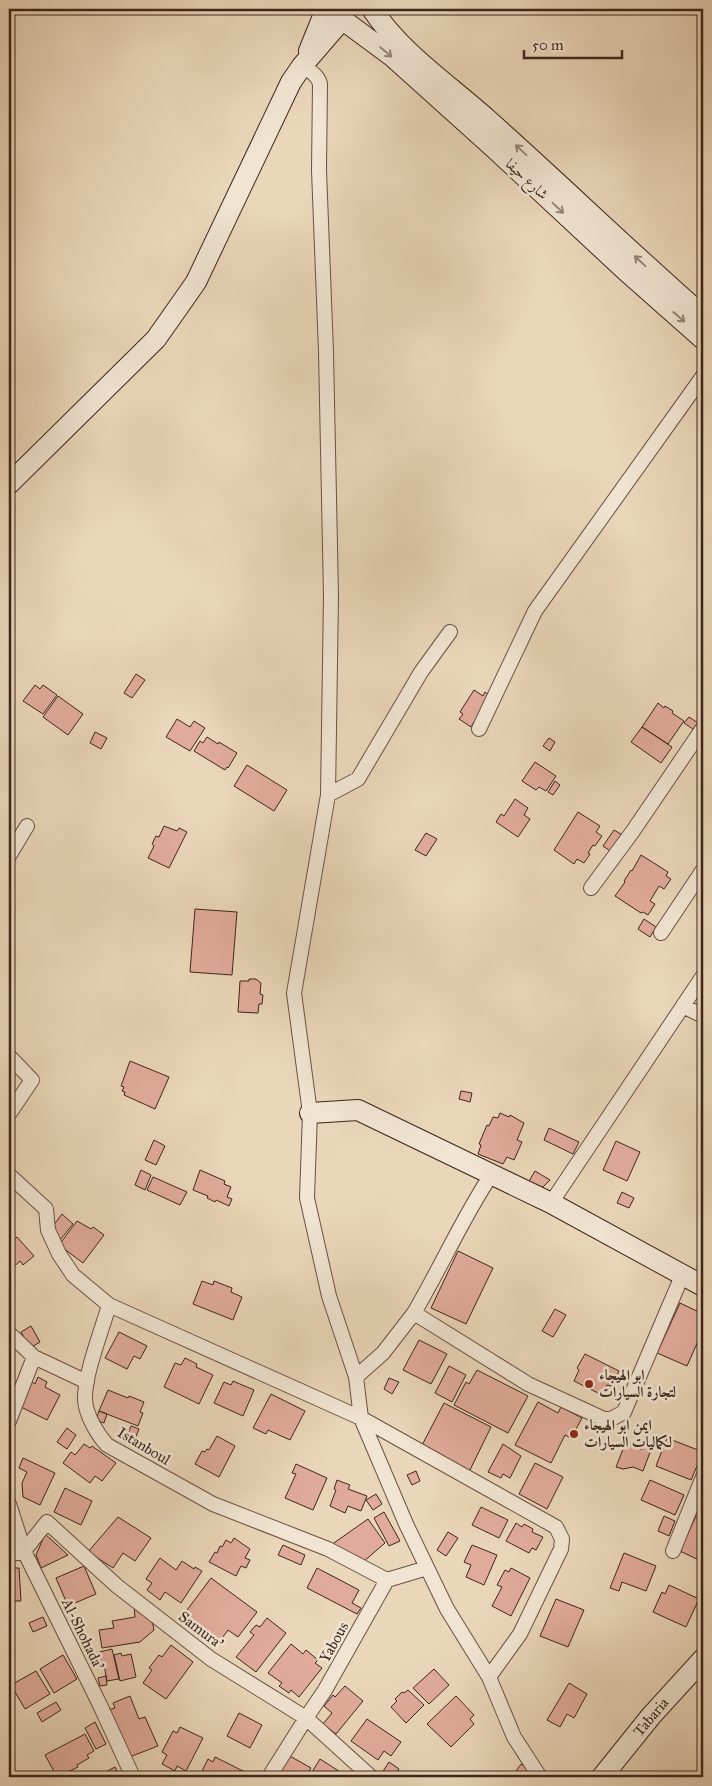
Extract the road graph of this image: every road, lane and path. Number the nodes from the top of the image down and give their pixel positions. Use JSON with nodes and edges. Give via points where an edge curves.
{"nodes":[{"id":1,"x":365,"y":9,"type":"edge"},
{"id":2,"x":372,"y":9,"type":"edge"},
{"id":3,"x":335,"y":16,"type":"edge"},
{"id":4,"x":302,"y":66,"type":"junction"},
{"id":5,"x":703,"y":316,"type":"edge"},
{"id":6,"x":703,"y":339,"type":"edge"},
{"id":7,"x":703,"y":376,"type":"edge"},
{"id":8,"x":9,"y":484,"type":"edge"},
{"id":9,"x":450,"y":632,"type":"dead end"},
{"id":10,"x":703,"y":728,"type":"edge"},
{"id":11,"x":479,"y":729,"type":"dead end"},
{"id":12,"x":328,"y":795,"type":"junction"},
{"id":13,"x":27,"y":826,"type":"dead end"},
{"id":14,"x":9,"y":856,"type":"edge"},
{"id":15,"x":703,"y":870,"type":"edge"},
{"id":16,"x":591,"y":888,"type":"dead end"},
{"id":17,"x":661,"y":934,"type":"dead end"},
{"id":18,"x":703,"y":976,"type":"edge"},
{"id":19,"x":683,"y":1006,"type":"junction"},
{"id":20,"x":703,"y":1016,"type":"edge"},
{"id":21,"x":9,"y":1056,"type":"edge"},
{"id":22,"x":310,"y":1113,"type":"junction"},
{"id":23,"x":9,"y":1114,"type":"edge"},
{"id":24,"x":9,"y":1175,"type":"edge"},
{"id":25,"x":491,"y":1175,"type":"junction"},
{"id":26,"x":551,"y":1203,"type":"junction"},
{"id":27,"x":682,"y":1276,"type":"junction"},
{"id":28,"x":703,"y":1286,"type":"edge"},
{"id":29,"x":109,"y":1305,"type":"junction"},
{"id":30,"x":414,"y":1313,"type":"junction"},
{"id":31,"x":9,"y":1333,"type":"edge"},
{"id":32,"x":34,"y":1357,"type":"junction"},
{"id":33,"x":356,"y":1377,"type":"junction"},
{"id":34,"x":87,"y":1382,"type":"junction"},
{"id":35,"x":361,"y":1418,"type":"junction"},
{"id":36,"x":9,"y":1421,"type":"edge"},
{"id":37,"x":703,"y":1477,"type":"edge"},
{"id":38,"x":9,"y":1504,"type":"edge"},
{"id":39,"x":24,"y":1551,"type":"junction"},
{"id":40,"x":673,"y":1551,"type":"dead end"},
{"id":41,"x":9,"y":1555,"type":"edge"},
{"id":42,"x":428,"y":1568,"type":"junction"},
{"id":43,"x":387,"y":1580,"type":"junction"},
{"id":44,"x":703,"y":1659,"type":"edge"},
{"id":45,"x":490,"y":1677,"type":"junction"},
{"id":46,"x":306,"y":1718,"type":"junction"},
{"id":47,"x":135,"y":1776,"type":"edge"},
{"id":48,"x":269,"y":1777,"type":"edge"},
{"id":49,"x":371,"y":1777,"type":"edge"},
{"id":50,"x":540,"y":1777,"type":"edge"},
{"id":51,"x":602,"y":1777,"type":"edge"}],
"edges":[{"from":1,"to":3,"type":"street","via":[[359,17]]},
{"from":5,"to":2,"type":"street","name":"شارع حيفا","one_way":true,"via":[[404,46]]},
{"from":3,"to":4,"type":"street"},
{"from":3,"to":6,"type":"street","name":"شارع حيفا","one_way":true,"via":[[393,57]]},
{"from":4,"to":8,"type":"street","via":[[291,82],[196,282],[161,332]]},
{"from":4,"to":12,"type":"street","via":[[314,74],[320,84],[319,170],[331,595]]},
{"from":7,"to":11,"type":"street","via":[[535,611]]},
{"from":9,"to":12,"type":"street","via":[[421,672],[358,779]]},
{"from":10,"to":16,"type":"street"},
{"from":12,"to":22,"type":"street","via":[[294,993]]},
{"from":13,"to":14,"type":"street"},
{"from":15,"to":17,"type":"street"},
{"from":18,"to":19,"type":"street"},
{"from":19,"to":20,"type":"street"},
{"from":19,"to":26,"type":"street"},
{"from":21,"to":23,"type":"street","via":[[32,1080]]},
{"from":22,"to":25,"type":"street","via":[[358,1110]]},
{"from":22,"to":33,"type":"street","via":[[307,1198],[329,1296]]},
{"from":24,"to":29,"type":"street","via":[[46,1209],[48,1230],[74,1275]]},
{"from":25,"to":26,"type":"street"},
{"from":25,"to":30,"type":"street"},
{"from":26,"to":27,"type":"street"},
{"from":27,"to":28,"type":"street"},
{"from":27,"to":30,"type":"street","via":[[624,1412],[611,1419],[598,1417],[528,1384]]},
{"from":29,"to":34,"type":"street","name":"Istanboul"},
{"from":29,"to":35,"type":"street"},
{"from":30,"to":33,"type":"street","via":[[383,1353]]},
{"from":31,"to":32,"type":"street"},
{"from":32,"to":34,"type":"street"},
{"from":32,"to":36,"type":"street"},
{"from":33,"to":35,"type":"street"},
{"from":34,"to":43,"type":"street","name":"Istanboul","via":[[88,1411],[103,1440],[111,1448],[213,1504],[328,1549]]},
{"from":35,"to":42,"type":"street"},
{"from":35,"to":45,"type":"street","via":[[553,1525],[561,1535],[561,1549],[520,1634]]},
{"from":37,"to":40,"type":"street"},
{"from":38,"to":39,"type":"street","name":"Al-Shohada'"},
{"from":39,"to":41,"type":"street"},
{"from":39,"to":46,"type":"street","name":"Samura'","via":[[46,1522],[117,1586],[211,1659]]},
{"from":39,"to":47,"type":"street","name":"Al-Shohada'"},
{"from":42,"to":43,"type":"street"},
{"from":42,"to":45,"type":"street","via":[[447,1608]]},
{"from":43,"to":46,"type":"street","name":"Yabous"},
{"from":44,"to":51,"type":"street","name":"Tabaria"},
{"from":45,"to":50,"type":"street","via":[[514,1737]]},
{"from":46,"to":48,"type":"street","name":"Yabous"},
{"from":46,"to":49,"type":"street","name":"Samura'"}]}
